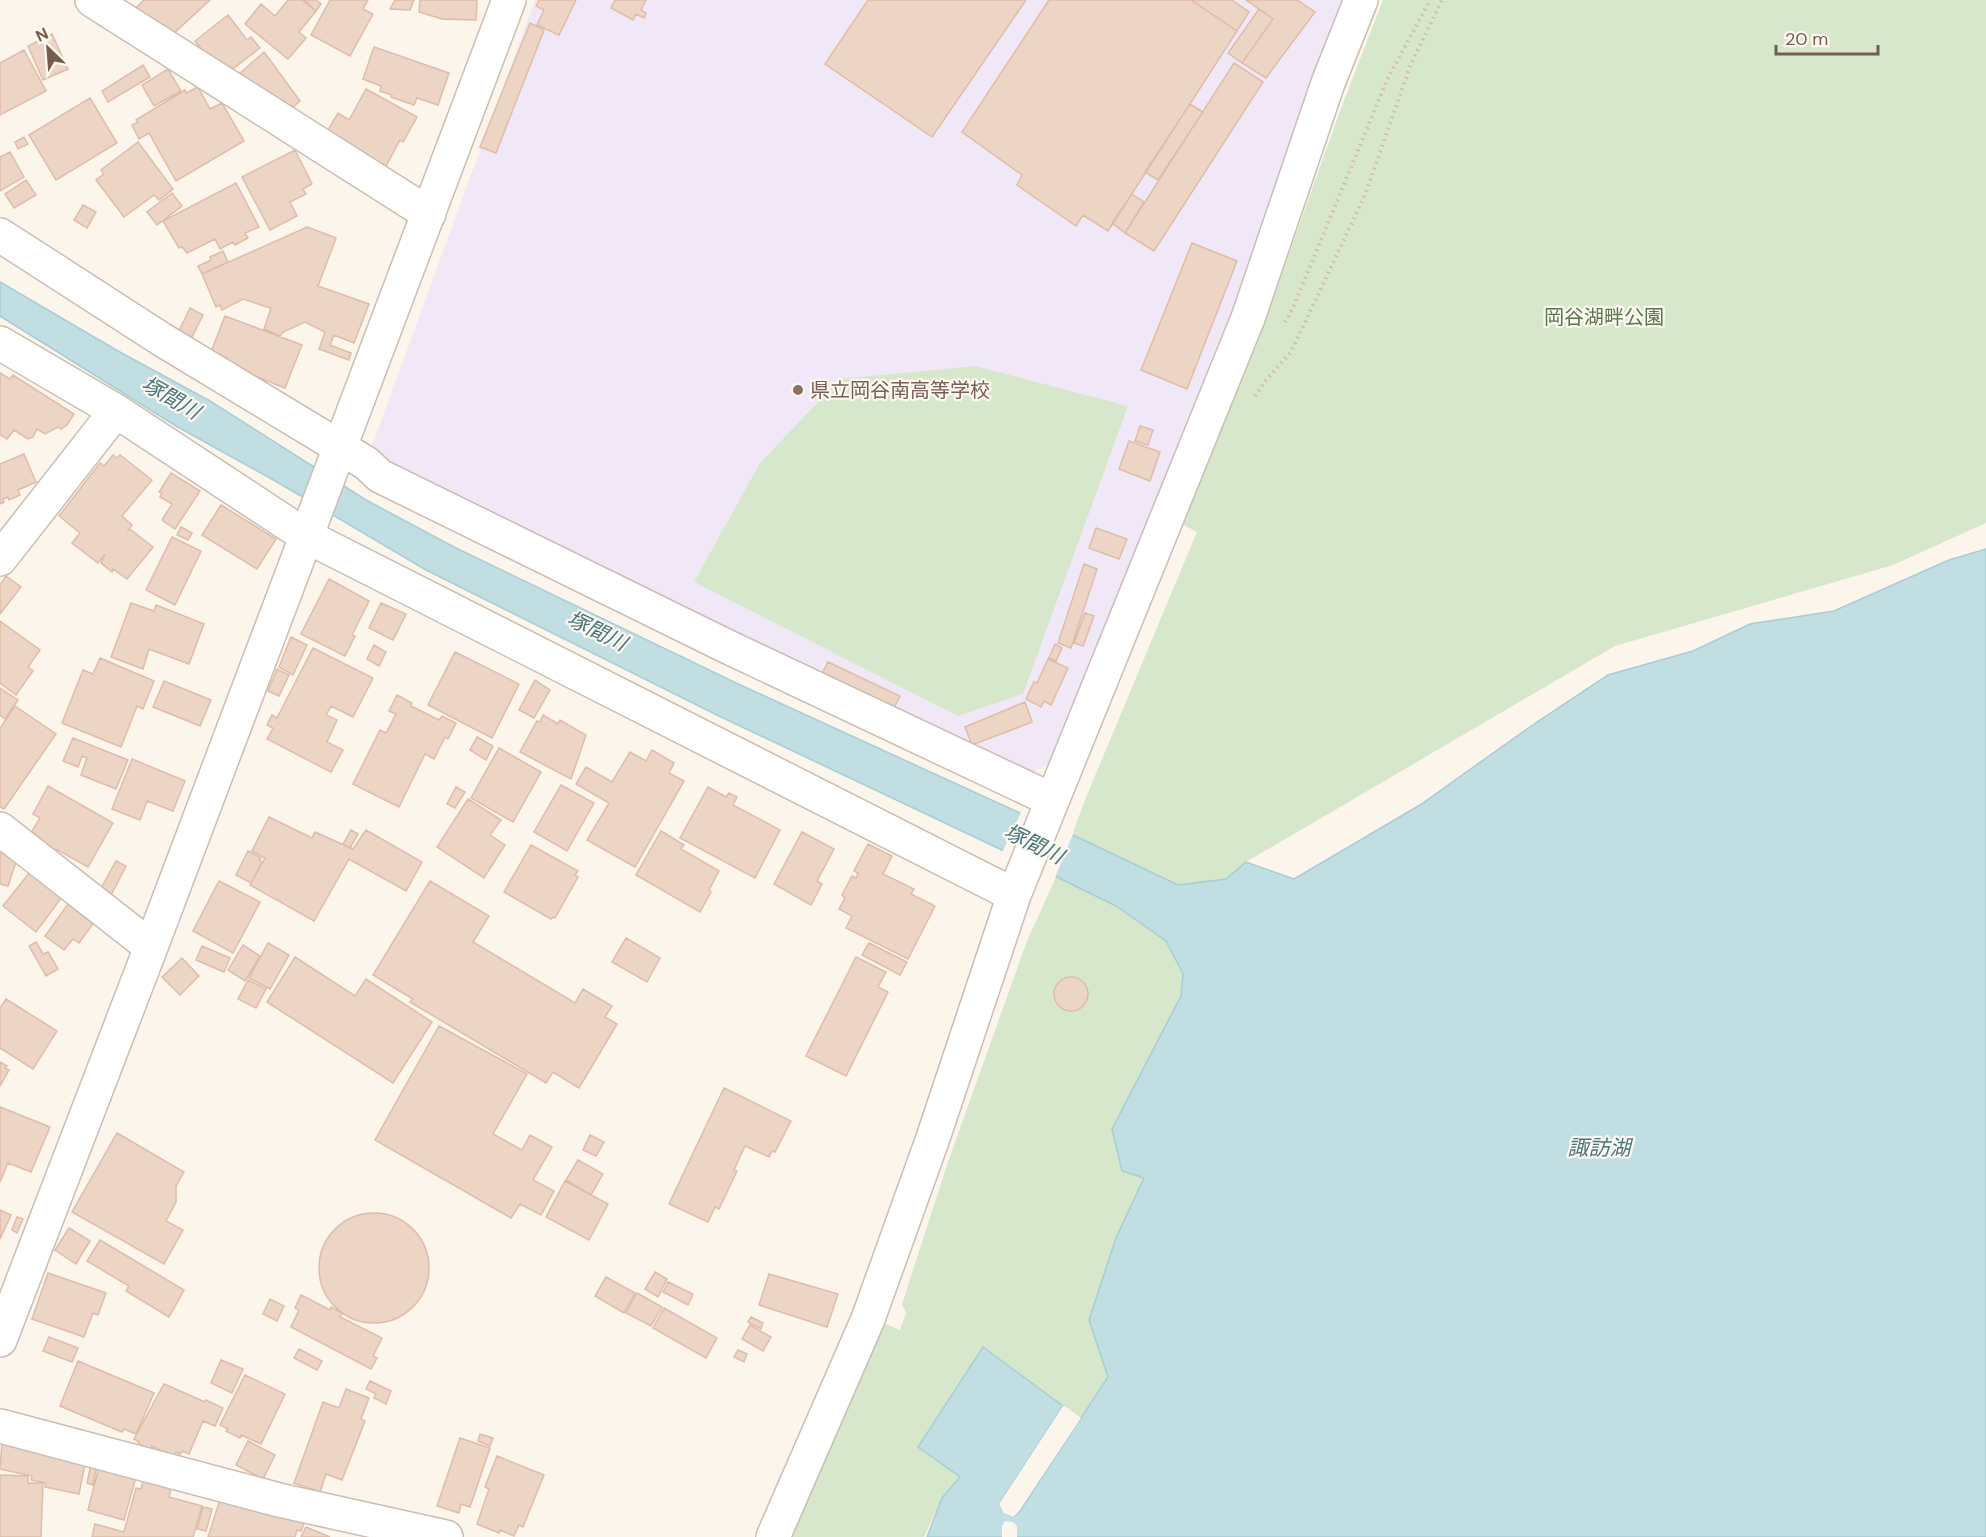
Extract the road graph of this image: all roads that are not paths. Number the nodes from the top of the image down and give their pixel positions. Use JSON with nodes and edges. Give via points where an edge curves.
{"nodes":[{"id":1,"x":92,"y":0,"type":"edge"},
{"id":2,"x":509,"y":0,"type":"edge"},
{"id":3,"x":1361,"y":0,"type":"edge"},
{"id":4,"x":429,"y":214,"type":"junction"},
{"id":5,"x":0,"y":236,"type":"edge"},
{"id":6,"x":0,"y":343,"type":"edge"},
{"id":7,"x":116,"y":411,"type":"junction"},
{"id":8,"x":338,"y":451,"type":"junction"},
{"id":9,"x":309,"y":528,"type":"junction"},
{"id":10,"x":3,"y":549,"type":"edge"},
{"id":11,"x":1050,"y":805,"type":"junction"},
{"id":12,"x":0,"y":829,"type":"edge"},
{"id":13,"x":1017,"y":887,"type":"junction"},
{"id":14,"x":151,"y":947,"type":"junction"},
{"id":15,"x":2,"y":1327,"type":"edge"},
{"id":16,"x":0,"y":1426,"type":"edge"},
{"id":17,"x":446,"y":1537,"type":"edge"},
{"id":18,"x":772,"y":1537,"type":"edge"}],
"edges":[{"from":1,"to":4,"type":"street"},
{"from":2,"to":4,"type":"street"},
{"from":3,"to":11,"type":"street","via":[[1328,83],[1248,318]]},
{"from":4,"to":8,"type":"street"},
{"from":5,"to":8,"type":"street"},
{"from":6,"to":7,"type":"street"},
{"from":7,"to":9,"type":"street"},
{"from":7,"to":10,"type":"street"},
{"from":8,"to":9,"type":"street"},
{"from":8,"to":11,"type":"street","via":[[366,463],[390,482]]},
{"from":9,"to":13,"type":"street"},
{"from":9,"to":14,"type":"street"},
{"from":11,"to":13,"type":"street"},
{"from":12,"to":14,"type":"street"},
{"from":13,"to":18,"type":"street","via":[[868,1319]]},
{"from":14,"to":15,"type":"street"},
{"from":16,"to":17,"type":"street","via":[[279,1500]]}]}
